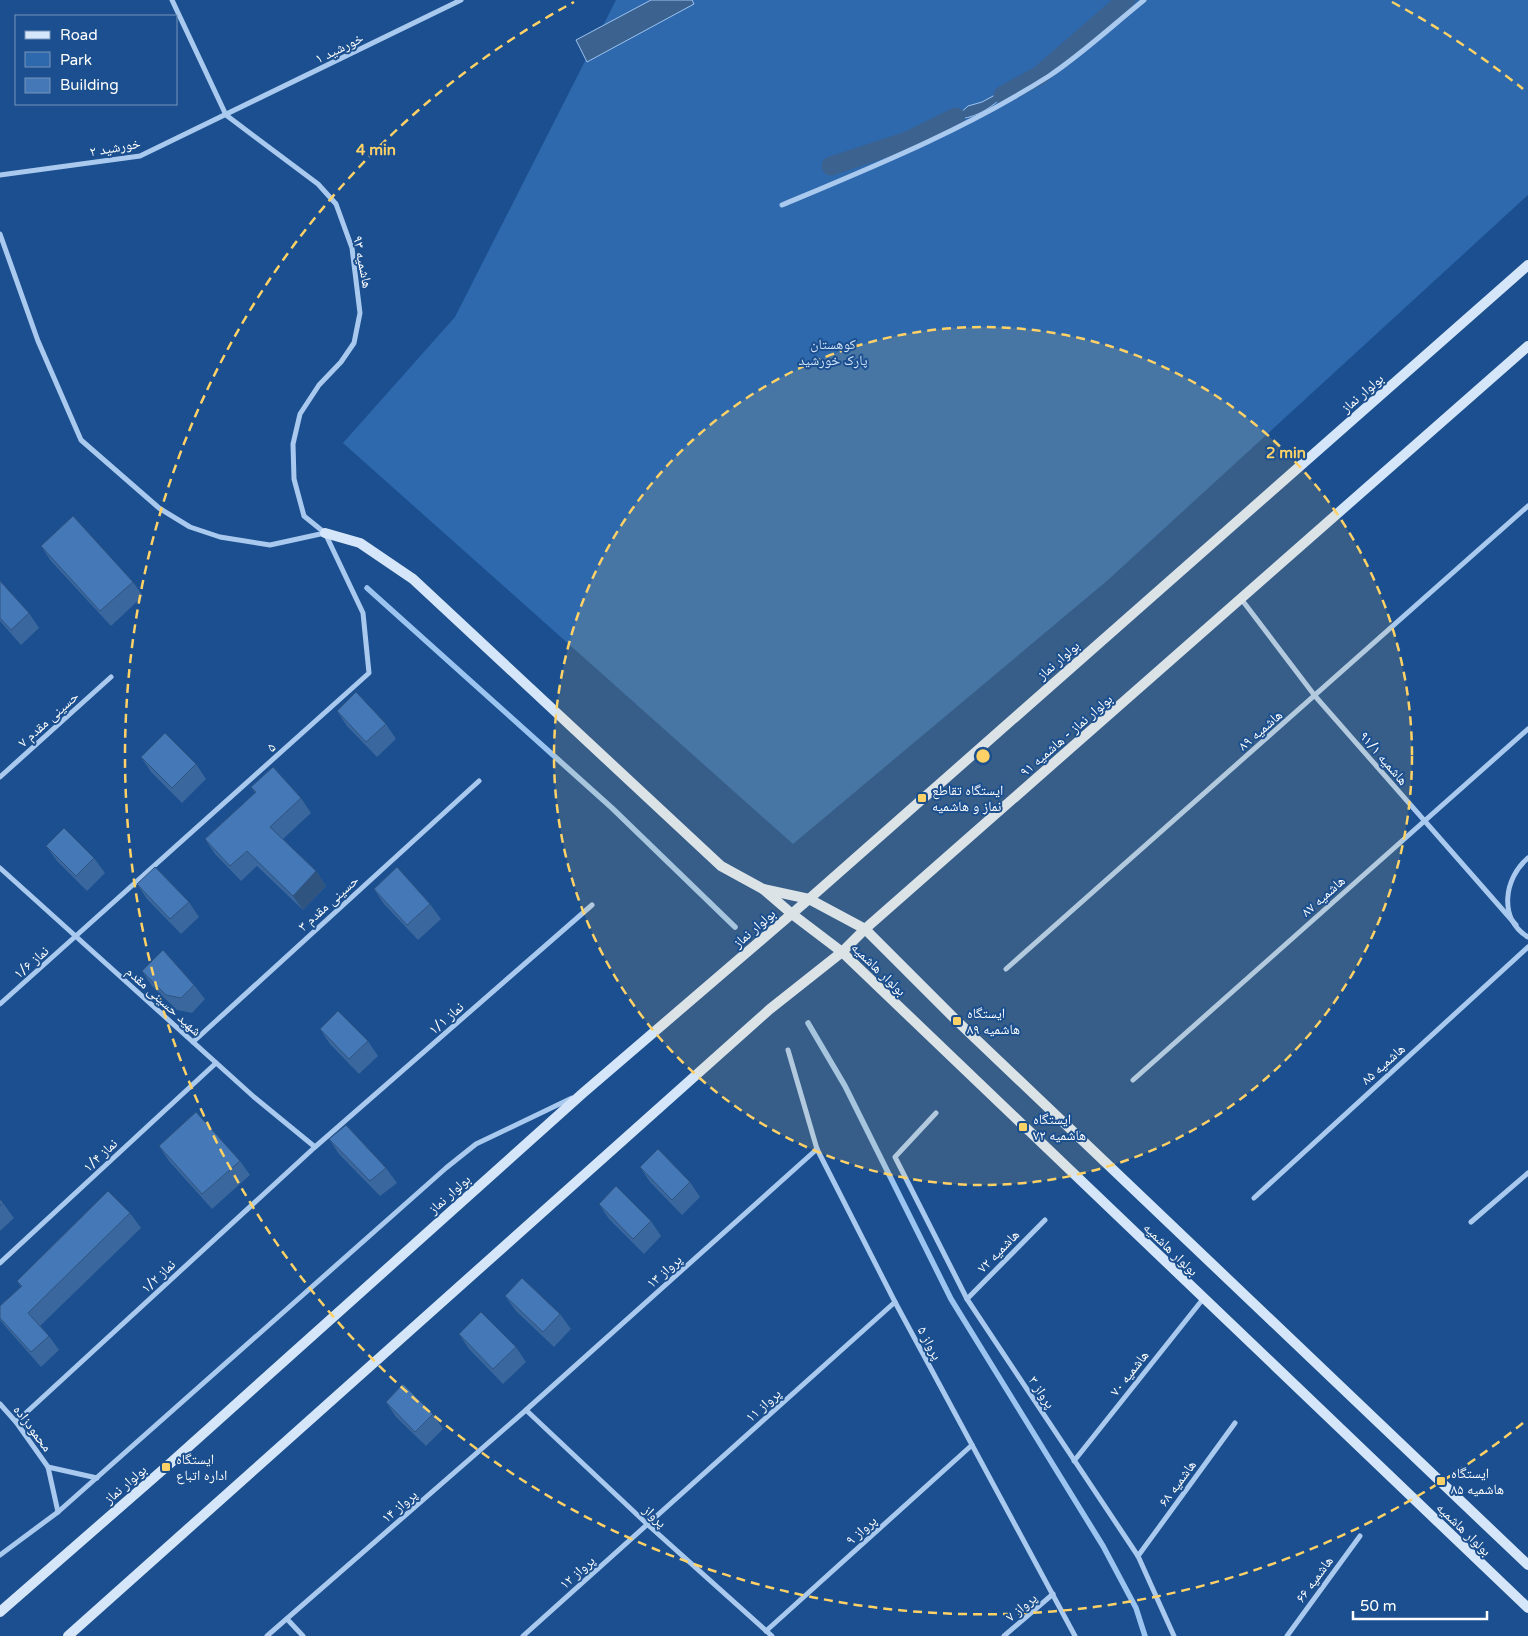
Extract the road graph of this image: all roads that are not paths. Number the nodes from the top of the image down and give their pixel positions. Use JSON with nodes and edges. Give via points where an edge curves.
{"nodes":[{"id":1,"x":172,"y":0,"type":"edge"},
{"id":2,"x":461,"y":0,"type":"edge"},
{"id":3,"x":1144,"y":0,"type":"edge"},
{"id":4,"x":226,"y":115,"type":"junction"},
{"id":5,"x":0,"y":175,"type":"edge"},
{"id":6,"x":782,"y":205,"type":"dead end"},
{"id":7,"x":0,"y":234,"type":"edge"},
{"id":8,"x":1528,"y":265,"type":"edge"},
{"id":9,"x":1528,"y":346,"type":"edge"},
{"id":10,"x":1528,"y":506,"type":"edge"},
{"id":11,"x":325,"y":533,"type":"junction"},
{"id":12,"x":1242,"y":600,"type":"junction"},
{"id":13,"x":111,"y":677,"type":"dead end"},
{"id":14,"x":1315,"y":696,"type":"junction"},
{"id":15,"x":1528,"y":729,"type":"edge"},
{"id":16,"x":0,"y":777,"type":"edge"},
{"id":17,"x":479,"y":781,"type":"dead end"},
{"id":18,"x":1424,"y":821,"type":"junction"},
{"id":19,"x":1528,"y":858,"type":"edge"},
{"id":20,"x":0,"y":868,"type":"edge"},
{"id":21,"x":763,"y":889,"type":"junction"},
{"id":22,"x":810,"y":899,"type":"junction"},
{"id":23,"x":592,"y":905,"type":"dead end"},
{"id":24,"x":792,"y":914,"type":"junction"},
{"id":25,"x":1516,"y":926,"type":"junction"},
{"id":26,"x":865,"y":929,"type":"junction"},
{"id":27,"x":1528,"y":937,"type":"edge"},
{"id":28,"x":77,"y":938,"type":"junction"},
{"id":29,"x":1528,"y":947,"type":"edge"},
{"id":30,"x":842,"y":952,"type":"junction"},
{"id":31,"x":1006,"y":969,"type":"dead end"},
{"id":32,"x":0,"y":1004,"type":"edge"},
{"id":33,"x":193,"y":1042,"type":"junction"},
{"id":34,"x":788,"y":1050,"type":"dead end"},
{"id":35,"x":216,"y":1063,"type":"junction"},
{"id":36,"x":1133,"y":1080,"type":"dead end"},
{"id":37,"x":583,"y":1093,"type":"junction"},
{"id":38,"x":936,"y":1113,"type":"dead end"},
{"id":39,"x":315,"y":1147,"type":"junction"},
{"id":40,"x":817,"y":1150,"type":"junction"},
{"id":41,"x":1528,"y":1173,"type":"edge"},
{"id":42,"x":1254,"y":1198,"type":"dead end"},
{"id":43,"x":1045,"y":1220,"type":"dead end"},
{"id":44,"x":1471,"y":1222,"type":"dead end"},
{"id":45,"x":0,"y":1264,"type":"edge"},
{"id":46,"x":967,"y":1299,"type":"junction"},
{"id":47,"x":1203,"y":1299,"type":"junction"},
{"id":48,"x":895,"y":1302,"type":"junction"},
{"id":49,"x":0,"y":1404,"type":"edge"},
{"id":50,"x":526,"y":1410,"type":"junction"},
{"id":51,"x":16,"y":1422,"type":"junction"},
{"id":52,"x":1235,"y":1423,"type":"dead end"},
{"id":53,"x":972,"y":1445,"type":"junction"},
{"id":54,"x":1074,"y":1461,"type":"junction"},
{"id":55,"x":48,"y":1467,"type":"junction"},
{"id":56,"x":97,"y":1478,"type":"junction"},
{"id":57,"x":58,"y":1512,"type":"junction"},
{"id":58,"x":647,"y":1524,"type":"junction"},
{"id":59,"x":1360,"y":1536,"type":"dead end"},
{"id":60,"x":0,"y":1555,"type":"edge"},
{"id":61,"x":1138,"y":1556,"type":"junction"},
{"id":62,"x":1528,"y":1564,"type":"edge"},
{"id":63,"x":1053,"y":1594,"type":"junction"},
{"id":64,"x":1528,"y":1608,"type":"edge"},
{"id":65,"x":0,"y":1612,"type":"edge"},
{"id":66,"x":286,"y":1619,"type":"junction"},
{"id":67,"x":766,"y":1631,"type":"junction"},
{"id":68,"x":68,"y":1636,"type":"edge"},
{"id":69,"x":267,"y":1636,"type":"edge"},
{"id":70,"x":303,"y":1636,"type":"edge"},
{"id":71,"x":523,"y":1636,"type":"edge"},
{"id":72,"x":772,"y":1636,"type":"edge"},
{"id":73,"x":1004,"y":1636,"type":"edge"},
{"id":74,"x":1076,"y":1636,"type":"edge"},
{"id":75,"x":1174,"y":1636,"type":"edge"},
{"id":76,"x":1287,"y":1636,"type":"edge"}],
"edges":[{"from":1,"to":4,"type":"street","name":"هاشمیه ۹۳"},
{"from":2,"to":4,"type":"street","name":"خورشید ۱"},
{"from":3,"to":6,"type":"street","via":[[1051,74],[1001,105],[934,140]]},
{"from":4,"to":5,"type":"street","name":"خورشید ۲","via":[[140,156]]},
{"from":4,"to":11,"type":"street","name":"هاشمیه ۹۳","via":[[318,184],[336,204],[352,248],[360,313],[354,343],[300,414],[293,444],[294,479],[304,516]]},
{"from":7,"to":11,"type":"street","via":[[38,341],[81,440],[159,508],[190,528],[270,546]]},
{"from":8,"to":22,"type":"main road","name":"بولوار نماز"},
{"from":9,"to":12,"type":"main road"},
{"from":10,"to":14,"type":"street","name":"هاشمیه ۸۹"},
{"from":11,"to":21,"type":"main road","via":[[360,543],[413,578],[721,866]]},
{"from":11,"to":28,"type":"street","name":"۵","via":[[363,613],[369,673]]},
{"from":12,"to":14,"type":"street","name":"هاشمیه ۹۱/۱"},
{"from":12,"to":26,"type":"main road","name":"بولوار نماز - هاشمیه ۹۱"},
{"from":13,"to":16,"type":"street","name":"حسینی مقدم ۷"},
{"from":14,"to":18,"type":"street","name":"هاشمیه ۹۱/۱"},
{"from":14,"to":31,"type":"street","name":"هاشمیه ۸۹"},
{"from":15,"to":18,"type":"street","name":"هاشمیه ۸۷"},
{"from":17,"to":33,"type":"street","name":"حسینی مقدم ۳"},
{"from":18,"to":25,"type":"street","name":"هاشمیه ۹۱/۱"},
{"from":18,"to":36,"type":"street","name":"هاشمیه ۸۷"},
{"from":19,"to":25,"type":"street","via":[[1518,867],[1508,890],[1510,915]]},
{"from":20,"to":28,"type":"street","name":"شهید حسینی مقدم"},
{"from":21,"to":22,"type":"main road","name":"بولوار هاشمیه"},
{"from":21,"to":24,"type":"main road","name":"بولوار هاشمیه"},
{"from":22,"to":24,"type":"main road","name":"بولوار نماز"},
{"from":22,"to":26,"type":"main road","name":"بولوار هاشمیه"},
{"from":23,"to":39,"type":"street","name":"نماز ۱/۱"},
{"from":24,"to":30,"type":"main road","name":"بولوار هاشمیه"},
{"from":24,"to":37,"type":"main road","name":"بولوار نماز"},
{"from":25,"to":27,"type":"street","name":"هاشمیه ۹۱/۱"},
{"from":26,"to":30,"type":"main road","name":"بولوار نماز - هاشمیه ۹۱"},
{"from":26,"to":62,"type":"main road","name":"بولوار هاشمیه","via":[[957,1021]]},
{"from":28,"to":32,"type":"street","name":"نماز ۱/۶"},
{"from":28,"to":33,"type":"street","name":"شهید حسینی مقدم"},
{"from":29,"to":42,"type":"street","name":"هاشمیه ۸۵"},
{"from":30,"to":47,"type":"main road","name":"بولوار هاشمیه"},
{"from":30,"to":68,"type":"main road","via":[[770,1009]]},
{"from":33,"to":35,"type":"street","name":"شهید حسینی مقدم"},
{"from":34,"to":40,"type":"street","name":"پرواز ۵"},
{"from":35,"to":39,"type":"street","name":"شهید حسینی مقدم"},
{"from":35,"to":45,"type":"street","name":"نماز ۱/۴"},
{"from":37,"to":56,"type":"street","via":[[476,1144]]},
{"from":37,"to":65,"type":"main road","name":"بولوار نماز"},
{"from":38,"to":46,"type":"street","name":"پرواز ۳","via":[[895,1157]]},
{"from":39,"to":51,"type":"street","name":"نماز ۱/۲"},
{"from":40,"to":48,"type":"street","name":"پرواز ۵"},
{"from":40,"to":50,"type":"street","name":"پرواز ۱۳"},
{"from":41,"to":44,"type":"street"},
{"from":43,"to":46,"type":"street","name":"هاشمیه ۷۲"},
{"from":46,"to":54,"type":"street","name":"پرواز ۳"},
{"from":47,"to":54,"type":"street","name":"هاشمیه ۷۰"},
{"from":47,"to":64,"type":"main road","name":"بولوار هاشمیه"},
{"from":48,"to":53,"type":"street","name":"پرواز ۵"},
{"from":48,"to":58,"type":"street","name":"پرواز ۱۱"},
{"from":49,"to":51,"type":"street","name":"محمودزاده"},
{"from":50,"to":58,"type":"street","name":"پرواز"},
{"from":50,"to":66,"type":"street","name":"پرواز ۱۴"},
{"from":51,"to":55,"type":"street","name":"محمودزاده"},
{"from":52,"to":61,"type":"street","name":"هاشمیه ۶۸"},
{"from":53,"to":63,"type":"street","name":"پرواز ۵"},
{"from":53,"to":67,"type":"street","name":"پرواز ۹"},
{"from":54,"to":61,"type":"street","name":"پرواز ۳"},
{"from":55,"to":56,"type":"street","name":"محمودزاده"},
{"from":55,"to":57,"type":"street","name":"محمودزاده"},
{"from":56,"to":57,"type":"street"},
{"from":57,"to":60,"type":"street"},
{"from":58,"to":67,"type":"street","name":"پرواز"},
{"from":58,"to":71,"type":"street","name":"پرواز ۱۲"},
{"from":59,"to":76,"type":"street","name":"هاشمیه ۶۶"},
{"from":61,"to":75,"type":"street","name":"پرواز ۳"},
{"from":63,"to":73,"type":"street","name":"پرواز ۷"},
{"from":63,"to":74,"type":"street","name":"پرواز ۵"},
{"from":66,"to":69,"type":"street","name":"پرواز ۱۴"},
{"from":66,"to":70,"type":"street"},
{"from":67,"to":72,"type":"street","name":"پرواز"}]}
